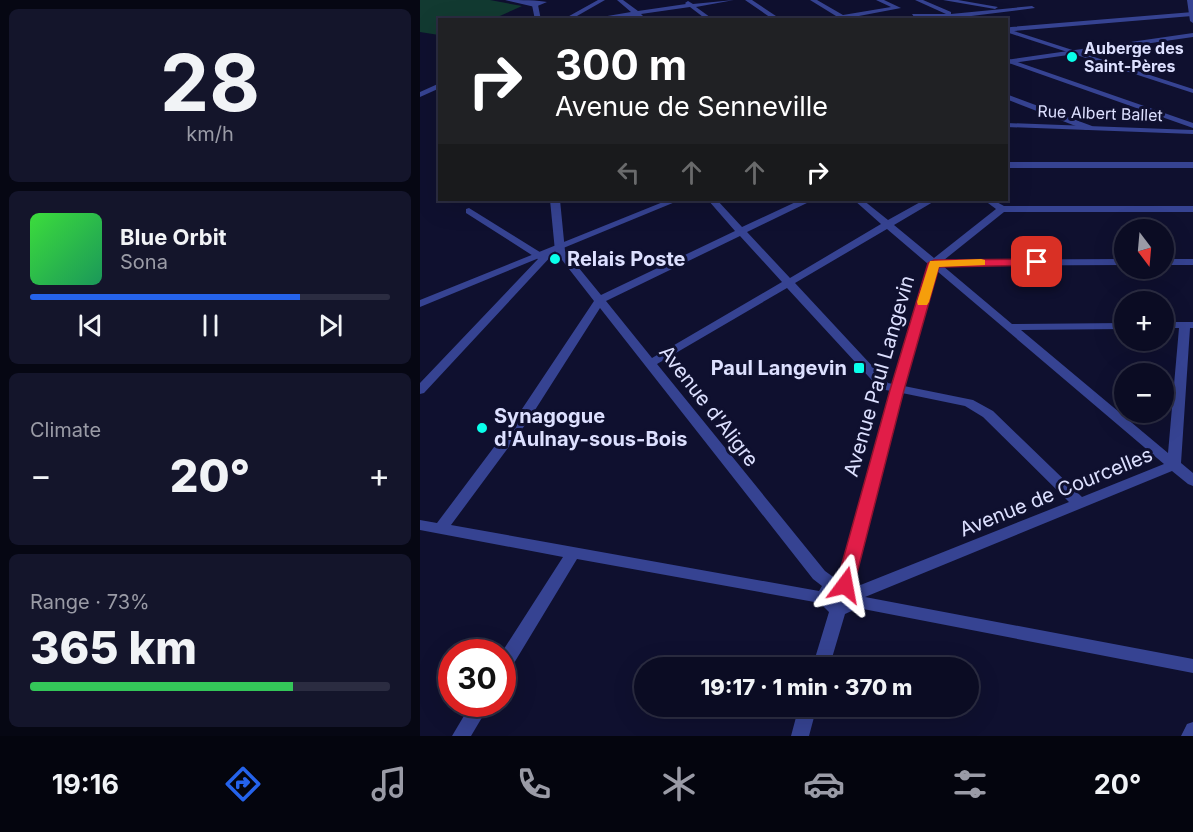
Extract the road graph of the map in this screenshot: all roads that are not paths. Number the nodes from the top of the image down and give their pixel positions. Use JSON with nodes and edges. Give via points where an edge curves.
{"nodes":[{"id":1,"x":508,"y":0,"type":"edge"},
{"id":2,"x":602,"y":0,"type":"edge"},
{"id":3,"x":620,"y":0,"type":"edge"},
{"id":4,"x":684,"y":0,"type":"edge"},
{"id":5,"x":731,"y":0,"type":"edge"},
{"id":6,"x":748,"y":0,"type":"edge"},
{"id":7,"x":813,"y":0,"type":"edge"},
{"id":8,"x":900,"y":0,"type":"edge"},
{"id":9,"x":918,"y":0,"type":"edge"},
{"id":10,"x":946,"y":0,"type":"edge"},
{"id":11,"x":880,"y":1,"type":"edge"},
{"id":12,"x":535,"y":3,"type":"edge"},
{"id":13,"x":691,"y":5,"type":"junction"},
{"id":14,"x":898,"y":8,"type":"junction"},
{"id":15,"x":1032,"y":8,"type":"dead end"},
{"id":16,"x":1016,"y":9,"type":"junction"},
{"id":17,"x":1192,"y":11,"type":"edge"},
{"id":18,"x":636,"y":13,"type":"junction"},
{"id":19,"x":914,"y":15,"type":"junction"},
{"id":20,"x":955,"y":16,"type":"junction"},
{"id":21,"x":538,"y":18,"type":"edge"},
{"id":22,"x":569,"y":18,"type":"edge"},
{"id":23,"x":601,"y":18,"type":"edge"},
{"id":24,"x":642,"y":18,"type":"edge"},
{"id":25,"x":708,"y":18,"type":"edge"},
{"id":26,"x":776,"y":18,"type":"edge"},
{"id":27,"x":845,"y":18,"type":"edge"},
{"id":28,"x":919,"y":18,"type":"edge"},
{"id":29,"x":1008,"y":30,"type":"edge"},
{"id":30,"x":1008,"y":31,"type":"edge"},
{"id":31,"x":1193,"y":35,"type":"edge"},
{"id":32,"x":1074,"y":52,"type":"junction"},
{"id":33,"x":1008,"y":61,"type":"edge"},
{"id":34,"x":1008,"y":61,"type":"edge"},
{"id":35,"x":438,"y":86,"type":"edge"},
{"id":36,"x":1193,"y":91,"type":"edge"},
{"id":37,"x":420,"y":95,"type":"edge"},
{"id":38,"x":1008,"y":97,"type":"edge"},
{"id":39,"x":1008,"y":125,"type":"edge"},
{"id":40,"x":1193,"y":126,"type":"edge"},
{"id":41,"x":1089,"y":128,"type":"junction"},
{"id":42,"x":1193,"y":132,"type":"edge"},
{"id":43,"x":1008,"y":165,"type":"edge"},
{"id":44,"x":1193,"y":165,"type":"edge"},
{"id":45,"x":555,"y":201,"type":"edge"},
{"id":46,"x":673,"y":201,"type":"edge"},
{"id":47,"x":713,"y":201,"type":"edge"},
{"id":48,"x":804,"y":201,"type":"edge"},
{"id":49,"x":859,"y":201,"type":"edge"},
{"id":50,"x":928,"y":201,"type":"edge"},
{"id":51,"x":990,"y":201,"type":"edge"},
{"id":52,"x":1002,"y":209,"type":"junction"},
{"id":53,"x":1193,"y":209,"type":"edge"},
{"id":54,"x":469,"y":211,"type":"dead end"},
{"id":55,"x":887,"y":225,"type":"junction"},
{"id":56,"x":741,"y":232,"type":"junction"},
{"id":57,"x":549,"y":252,"type":"junction"},
{"id":58,"x":1114,"y":262,"type":"edge"},
{"id":59,"x":1174,"y":262,"type":"edge"},
{"id":60,"x":1193,"y":262,"type":"edge"},
{"id":61,"x":934,"y":263,"type":"junction"},
{"id":62,"x":789,"y":282,"type":"junction"},
{"id":63,"x":600,"y":300,"type":"junction"},
{"id":64,"x":420,"y":304,"type":"edge"},
{"id":65,"x":1189,"y":325,"type":"edge"},
{"id":66,"x":1114,"y":326,"type":"edge"},
{"id":67,"x":1174,"y":326,"type":"edge"},
{"id":68,"x":1011,"y":327,"type":"junction"},
{"id":69,"x":651,"y":363,"type":"junction"},
{"id":70,"x":420,"y":390,"type":"edge"},
{"id":71,"x":897,"y":390,"type":"junction"},
{"id":72,"x":1174,"y":465,"type":"junction"},
{"id":73,"x":1193,"y":481,"type":"edge"},
{"id":74,"x":1079,"y":503,"type":"junction"},
{"id":75,"x":420,"y":525,"type":"edge"},
{"id":76,"x":441,"y":528,"type":"junction"},
{"id":77,"x":573,"y":553,"type":"junction"},
{"id":78,"x":843,"y":592,"type":"junction"},
{"id":79,"x":516,"y":645,"type":"edge"},
{"id":80,"x":823,"y":657,"type":"edge"},
{"id":81,"x":1193,"y":666,"type":"edge"},
{"id":82,"x":473,"y":717,"type":"edge"},
{"id":83,"x":805,"y":717,"type":"edge"},
{"id":84,"x":1193,"y":730,"type":"edge"},
{"id":85,"x":461,"y":736,"type":"edge"},
{"id":86,"x":800,"y":736,"type":"edge"},
{"id":87,"x":1191,"y":736,"type":"edge"}],
"edges":[{"from":1,"to":12,"type":"street"},
{"from":2,"to":22,"type":"street"},
{"from":3,"to":18,"type":"street"},
{"from":4,"to":13,"type":"street"},
{"from":5,"to":13,"type":"street"},
{"from":6,"to":26,"type":"street"},
{"from":7,"to":27,"type":"street"},
{"from":8,"to":11,"type":"street"},
{"from":9,"to":20,"type":"street"},
{"from":10,"to":16,"type":"street"},
{"from":11,"to":14,"type":"street"},
{"from":12,"to":21,"type":"street"},
{"from":13,"to":18,"type":"street"},
{"from":13,"to":25,"type":"street"},
{"from":14,"to":19,"type":"street"},
{"from":14,"to":27,"type":"street"},
{"from":15,"to":16,"type":"street"},
{"from":16,"to":20,"type":"street"},
{"from":17,"to":29,"type":"street"},
{"from":18,"to":23,"type":"street"},
{"from":18,"to":24,"type":"street"},
{"from":19,"to":20,"type":"street"},
{"from":19,"to":28,"type":"street"},
{"from":30,"to":32,"type":"street"},
{"from":31,"to":32,"type":"street"},
{"from":32,"to":33,"type":"street"},
{"from":32,"to":36,"type":"street"},
{"from":34,"to":40,"type":"street"},
{"from":35,"to":37,"type":"street"},
{"from":38,"to":41,"type":"street"},
{"from":39,"to":41,"type":"street","name":"Rue Albert Ballet"},
{"from":41,"to":42,"type":"street","name":"Rue Albert Ballet"},
{"from":43,"to":44,"type":"street"},
{"from":45,"to":57,"type":"street"},
{"from":46,"to":57,"type":"street"},
{"from":47,"to":56,"type":"street"},
{"from":48,"to":56,"type":"street"},
{"from":49,"to":55,"type":"street"},
{"from":50,"to":55,"type":"street"},
{"from":51,"to":52,"type":"street"},
{"from":52,"to":53,"type":"street"},
{"from":52,"to":61,"type":"street","name":"Avenue Paul Langevin"},
{"from":54,"to":57,"type":"street"},
{"from":55,"to":61,"type":"street"},
{"from":55,"to":62,"type":"street"},
{"from":56,"to":62,"type":"street"},
{"from":56,"to":63,"type":"street"},
{"from":57,"to":63,"type":"street","name":"Avenue d'Aligre"},
{"from":57,"to":64,"type":"street"},
{"from":57,"to":70,"type":"street"},
{"from":58,"to":61,"type":"street"},
{"from":59,"to":60,"type":"street"},
{"from":61,"to":68,"type":"street"},
{"from":61,"to":71,"type":"street","name":"Avenue Paul Langevin"},
{"from":62,"to":69,"type":"street"},
{"from":62,"to":71,"type":"street","via":[[884,386]]},
{"from":63,"to":69,"type":"street","name":"Avenue d'Aligre"},
{"from":63,"to":76,"type":"street","via":[[523,418]]},
{"from":65,"to":67,"type":"street"},
{"from":65,"to":72,"type":"street","name":"Avenue de Courcelles"},
{"from":66,"to":68,"type":"street"},
{"from":68,"to":72,"type":"street"},
{"from":69,"to":78,"type":"street","name":"Avenue d'Aligre","via":[[812,566]]},
{"from":71,"to":74,"type":"street","via":[[969,403],[988,414]]},
{"from":71,"to":78,"type":"street","name":"Avenue Paul Langevin"},
{"from":72,"to":73,"type":"street"},
{"from":72,"to":74,"type":"street","name":"Avenue de Courcelles"},
{"from":74,"to":78,"type":"street","name":"Avenue de Courcelles","via":[[864,591]]},
{"from":75,"to":76,"type":"street"},
{"from":76,"to":77,"type":"street"},
{"from":77,"to":78,"type":"street","via":[[819,597]]},
{"from":77,"to":79,"type":"street"},
{"from":78,"to":80,"type":"street","name":"Avenue de Courcelles","via":[[851,606],[838,609]]},
{"from":78,"to":81,"type":"street","via":[[864,604]]},
{"from":82,"to":85,"type":"street"},
{"from":83,"to":86,"type":"street"},
{"from":84,"to":87,"type":"street"}]}
